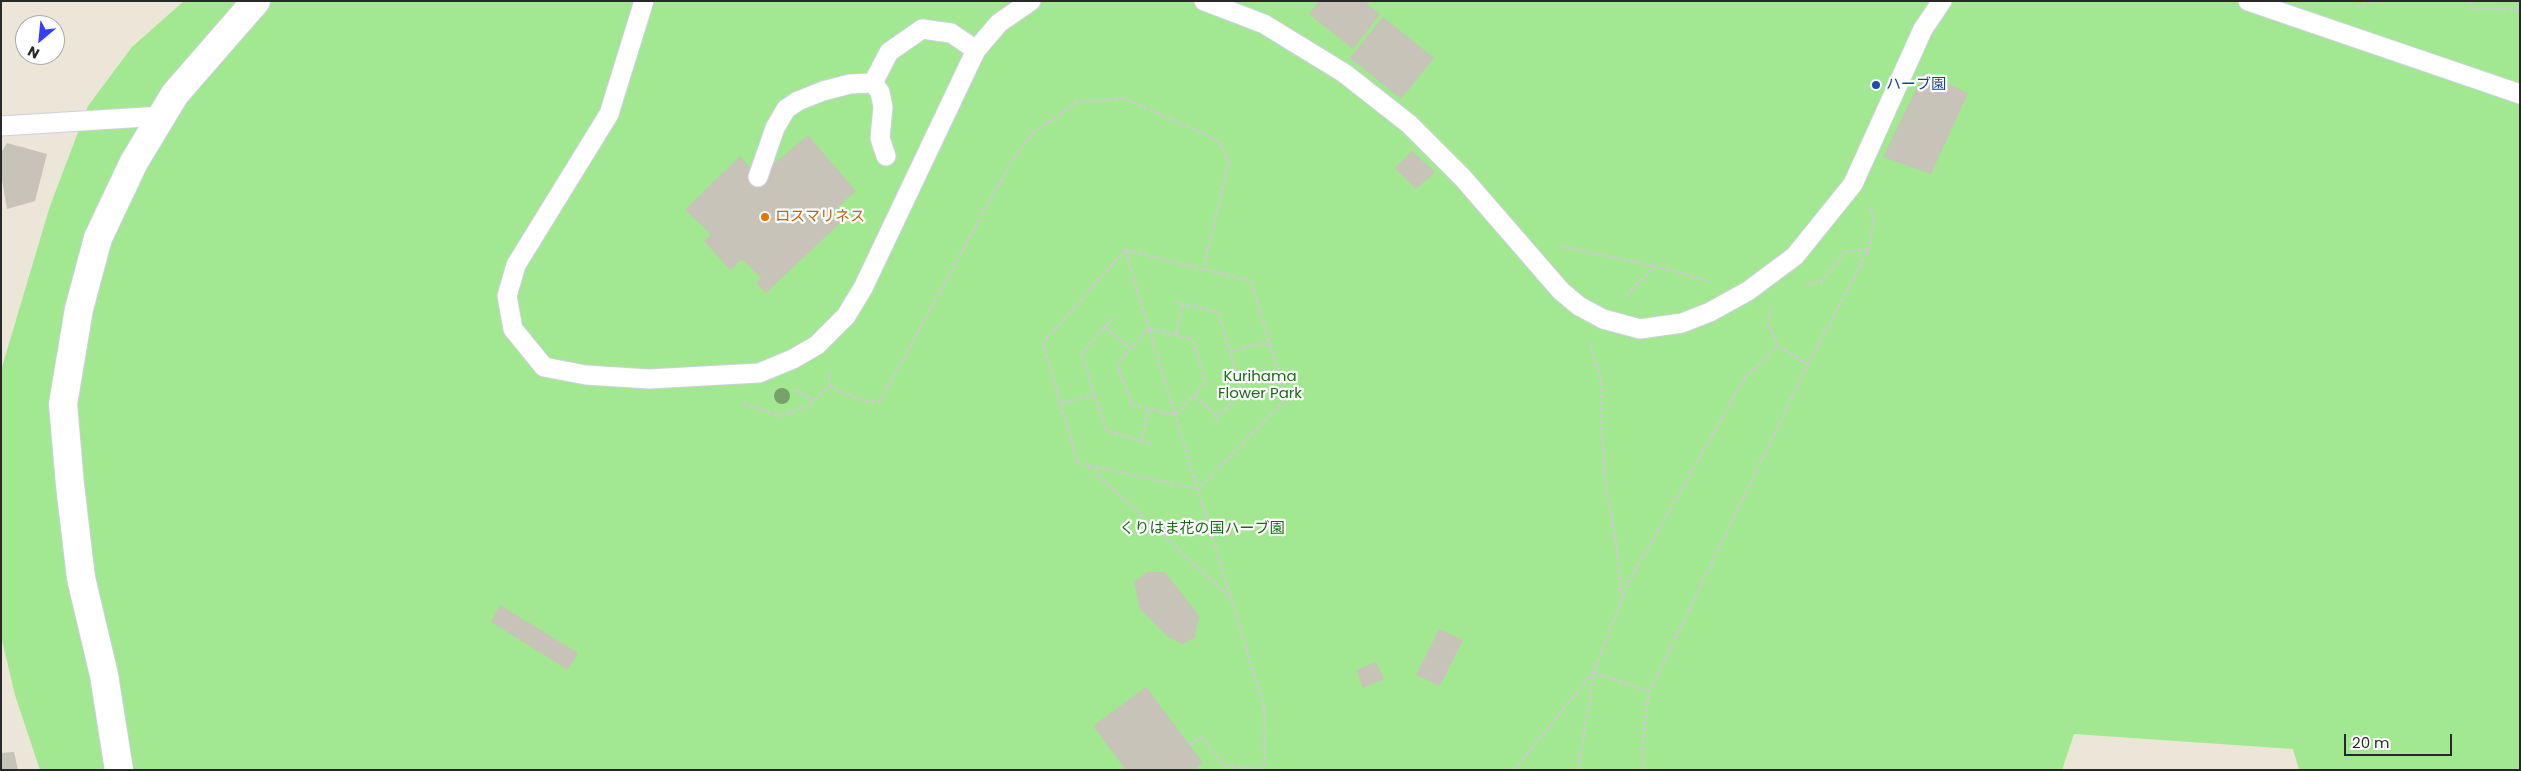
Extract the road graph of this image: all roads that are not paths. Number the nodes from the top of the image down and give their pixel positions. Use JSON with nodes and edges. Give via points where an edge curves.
{"nodes":[{"id":1,"x":256,"y":1,"type":"edge"},
{"id":2,"x":644,"y":1,"type":"edge"},
{"id":3,"x":1031,"y":1,"type":"edge"},
{"id":4,"x":1204,"y":1,"type":"edge"},
{"id":5,"x":1942,"y":1,"type":"edge"},
{"id":6,"x":2248,"y":1,"type":"edge"},
{"id":7,"x":976,"y":50,"type":"junction"},
{"id":8,"x":873,"y":83,"type":"junction"},
{"id":9,"x":2520,"y":94,"type":"edge"},
{"id":10,"x":162,"y":116,"type":"junction"},
{"id":11,"x":1,"y":126,"type":"edge"},
{"id":12,"x":886,"y":156,"type":"dead end"},
{"id":13,"x":758,"y":177,"type":"dead end"},
{"id":14,"x":119,"y":770,"type":"edge"}],
"edges":[{"from":1,"to":10,"type":"street","via":[[176,94]]},
{"from":2,"to":7,"type":"lane","via":[[609,114],[516,265],[507,296],[513,329],[544,367],[586,375],[649,379],[759,373],[794,359],[816,344],[846,316],[863,288]]},
{"from":3,"to":7,"type":"lane","via":[[999,23]]},
{"from":4,"to":5,"type":"lane","via":[[1264,24],[1344,73],[1409,124],[1463,178],[1561,292],[1603,319],[1640,329],[1682,323],[1710,312],[1748,291],[1795,256],[1853,184],[1923,29]]},
{"from":6,"to":9,"type":"lane"},
{"from":7,"to":8,"type":"lane","via":[[951,33],[922,29],[889,52]]},
{"from":8,"to":12,"type":"lane","via":[[880,92],[883,106],[880,138]]},
{"from":8,"to":13,"type":"lane","via":[[850,84],[823,91],[786,109],[774,128]]},
{"from":10,"to":11,"type":"lane"},
{"from":10,"to":14,"type":"street","via":[[134,162],[98,238],[79,309],[63,404],[81,578],[104,675]]}]}
